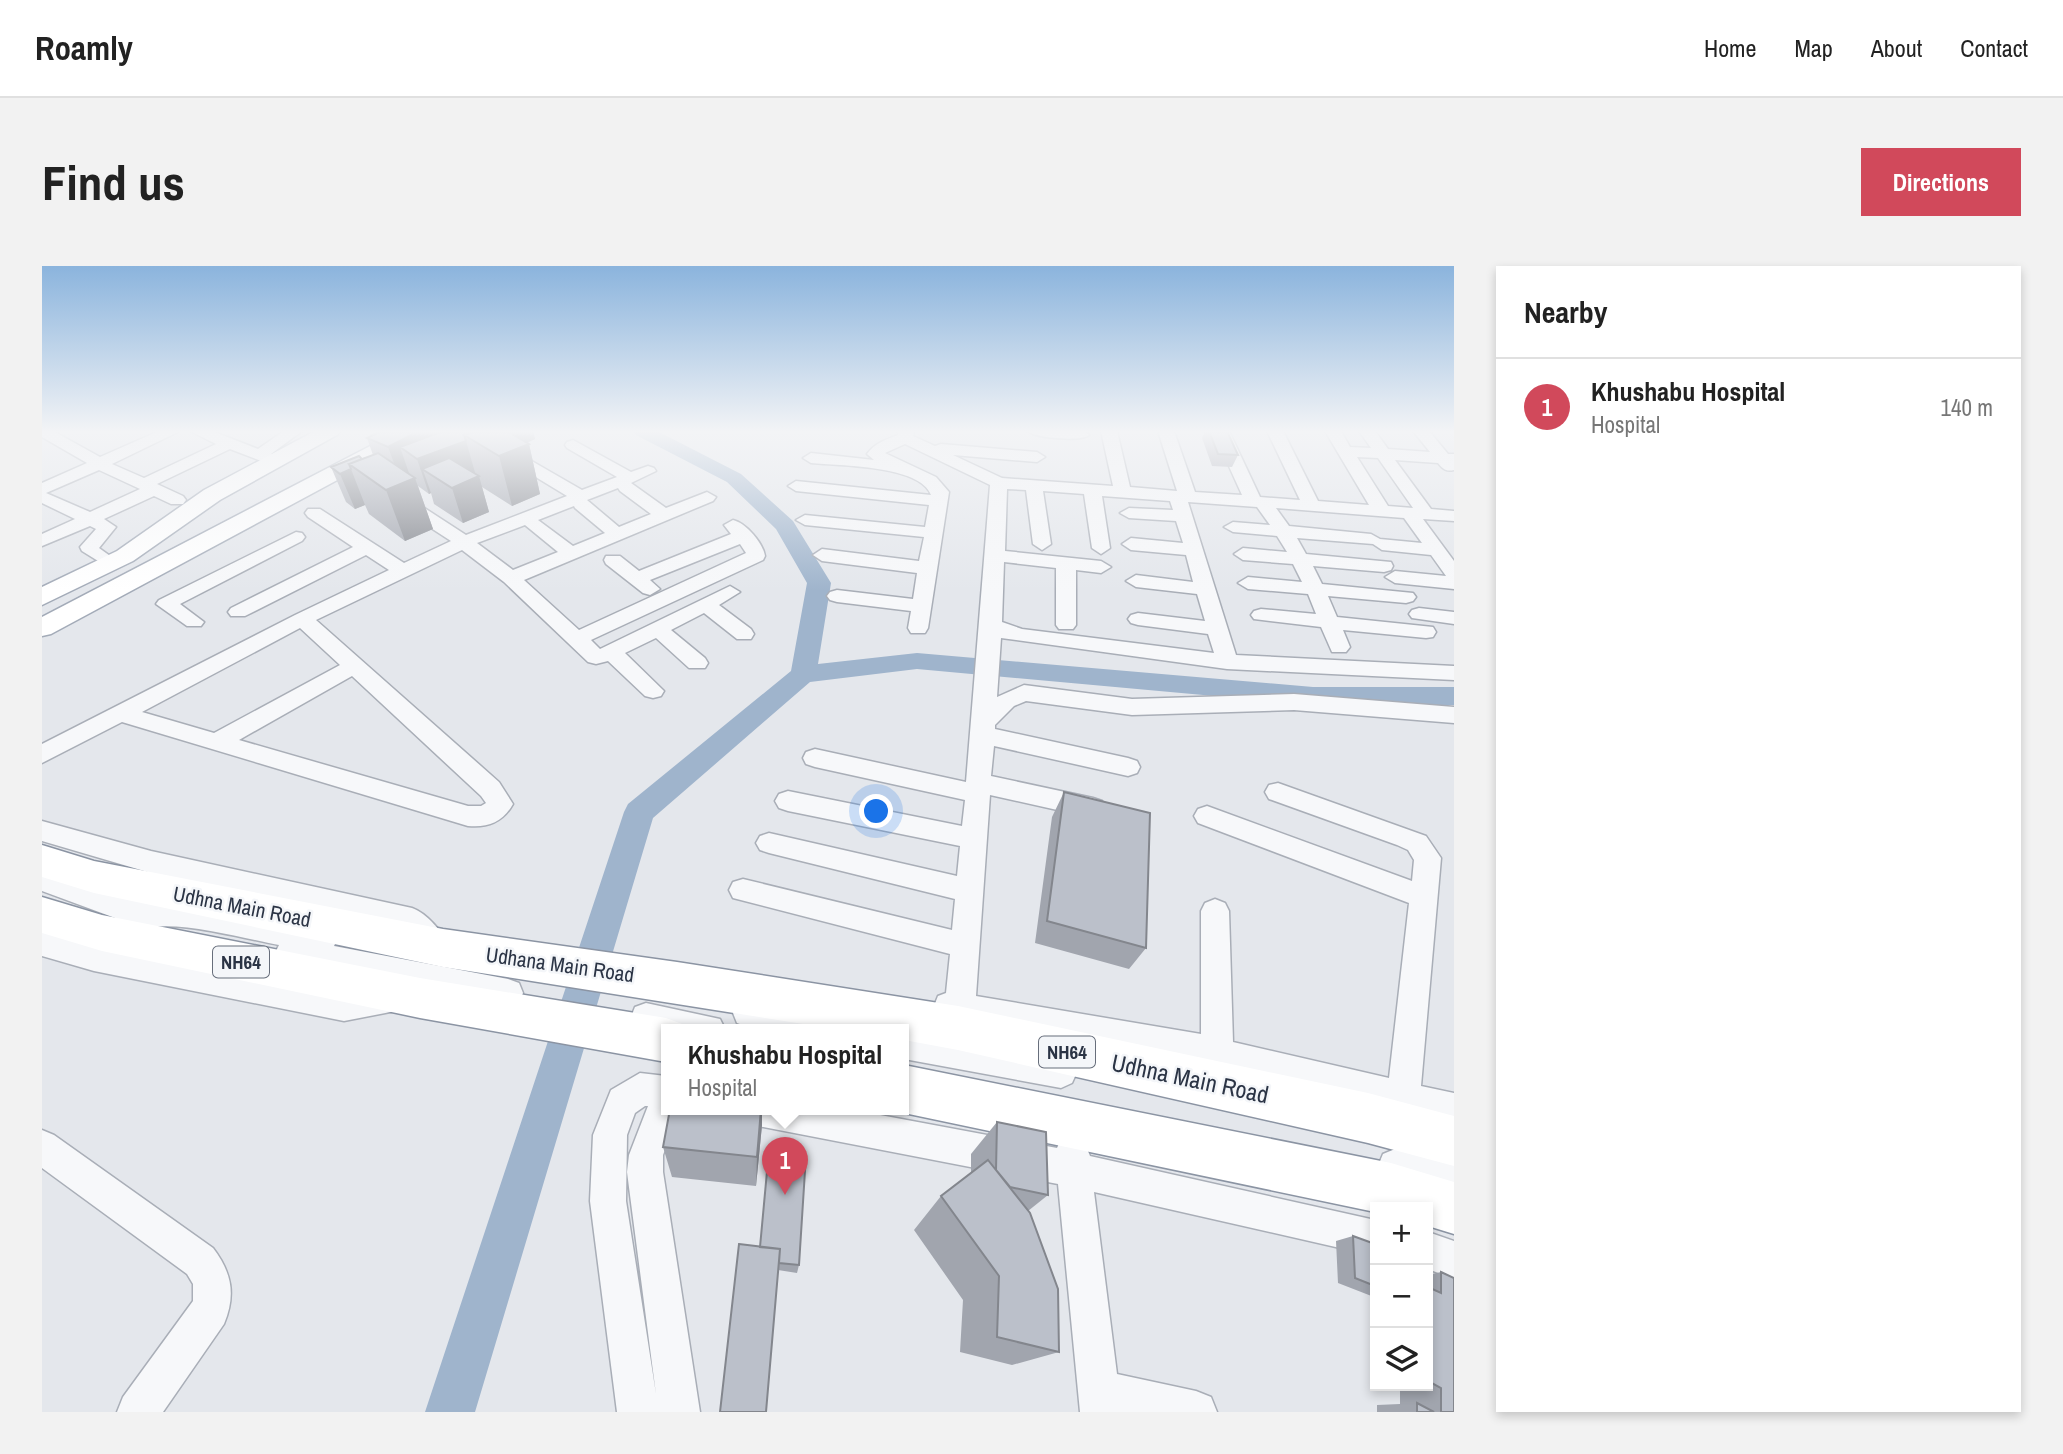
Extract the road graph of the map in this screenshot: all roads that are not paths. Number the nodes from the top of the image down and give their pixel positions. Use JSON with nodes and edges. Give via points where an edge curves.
{"nodes":[{"id":1,"x":68,"y":484,"type":"edge"},
{"id":2,"x":85,"y":484,"type":"edge"},
{"id":3,"x":144,"y":484,"type":"edge"},
{"id":4,"x":145,"y":484,"type":"edge"},
{"id":5,"x":146,"y":484,"type":"edge"},
{"id":6,"x":228,"y":484,"type":"edge"},
{"id":7,"x":347,"y":484,"type":"edge"},
{"id":8,"x":386,"y":484,"type":"edge"},
{"id":9,"x":557,"y":484,"type":"edge"},
{"id":10,"x":619,"y":484,"type":"edge"},
{"id":11,"x":640,"y":484,"type":"edge"},
{"id":12,"x":936,"y":484,"type":"edge"},
{"id":13,"x":999,"y":484,"type":"edge"},
{"id":14,"x":1028,"y":484,"type":"edge"},
{"id":15,"x":1121,"y":484,"type":"edge"},
{"id":16,"x":1180,"y":484,"type":"edge"},
{"id":17,"x":1249,"y":484,"type":"edge"},
{"id":18,"x":1301,"y":484,"type":"edge"},
{"id":19,"x":1366,"y":484,"type":"edge"},
{"id":20,"x":1401,"y":484,"type":"edge"},
{"id":21,"x":1034,"y":485,"type":"junction"},
{"id":22,"x":796,"y":486,"type":"dead end"},
{"id":23,"x":1092,"y":489,"type":"junction"},
{"id":24,"x":1123,"y":492,"type":"junction"},
{"id":25,"x":707,"y":497,"type":"dead end"},
{"id":26,"x":1183,"y":497,"type":"junction"},
{"id":27,"x":45,"y":499,"type":"edge"},
{"id":28,"x":177,"y":500,"type":"dead end"},
{"id":29,"x":581,"y":500,"type":"junction"},
{"id":30,"x":938,"y":501,"type":"junction"},
{"id":31,"x":1257,"y":501,"type":"junction"},
{"id":32,"x":1312,"y":506,"type":"junction"},
{"id":33,"x":72,"y":510,"type":"junction"},
{"id":34,"x":1382,"y":511,"type":"junction"},
{"id":35,"x":314,"y":513,"type":"dead end"},
{"id":36,"x":1129,"y":513,"type":"dead end"},
{"id":37,"x":1418,"y":514,"type":"junction"},
{"id":38,"x":663,"y":515,"type":"junction"},
{"id":39,"x":1184,"y":516,"type":"junction"},
{"id":40,"x":1454,"y":516,"type":"edge"},
{"id":41,"x":92,"y":518,"type":"junction"},
{"id":42,"x":805,"y":520,"type":"dead end"},
{"id":43,"x":42,"y":523,"type":"edge"},
{"id":44,"x":534,"y":523,"type":"dead end"},
{"id":45,"x":1233,"y":527,"type":"dead end"},
{"id":46,"x":1285,"y":531,"type":"junction"},
{"id":47,"x":933,"y":533,"type":"junction"},
{"id":48,"x":617,"y":534,"type":"junction"},
{"id":49,"x":296,"y":537,"type":"dead end"},
{"id":50,"x":42,"y":541,"type":"edge"},
{"id":51,"x":464,"y":542,"type":"junction"},
{"id":52,"x":1042,"y":544,"type":"dead end"},
{"id":53,"x":1131,"y":544,"type":"dead end"},
{"id":54,"x":367,"y":547,"type":"junction"},
{"id":55,"x":273,"y":548,"type":"junction"},
{"id":56,"x":1194,"y":550,"type":"junction"},
{"id":57,"x":1437,"y":550,"type":"junction"},
{"id":58,"x":570,"y":553,"type":"junction"},
{"id":59,"x":1243,"y":554,"type":"dead end"},
{"id":60,"x":822,"y":555,"type":"dead end"},
{"id":61,"x":994,"y":555,"type":"junction"},
{"id":62,"x":1101,"y":557,"type":"joint"},
{"id":63,"x":1299,"y":559,"type":"junction"},
{"id":64,"x":613,"y":560,"type":"dead end"},
{"id":65,"x":111,"y":563,"type":"junction"},
{"id":66,"x":1066,"y":563,"type":"junction"},
{"id":67,"x":928,"y":568,"type":"junction"},
{"id":68,"x":403,"y":571,"type":"junction"},
{"id":69,"x":317,"y":572,"type":"junction"},
{"id":70,"x":1454,"y":574,"type":"edge"},
{"id":71,"x":220,"y":575,"type":"junction"},
{"id":72,"x":511,"y":578,"type":"junction"},
{"id":73,"x":637,"y":578,"type":"junction"},
{"id":74,"x":1136,"y":581,"type":"dead end"},
{"id":75,"x":1248,"y":583,"type":"dead end"},
{"id":76,"x":1454,"y":583,"type":"edge"},
{"id":77,"x":1205,"y":589,"type":"junction"},
{"id":78,"x":1314,"y":589,"type":"junction"},
{"id":79,"x":282,"y":590,"type":"junction"},
{"id":80,"x":730,"y":592,"type":"dead end"},
{"id":81,"x":837,"y":596,"type":"dead end"},
{"id":82,"x":42,"y":597,"type":"edge"},
{"id":83,"x":1406,"y":597,"type":"dead end"},
{"id":84,"x":663,"y":599,"type":"junction"},
{"id":85,"x":260,"y":600,"type":"junction"},
{"id":86,"x":705,"y":604,"type":"junction"},
{"id":87,"x":922,"y":606,"type":"junction"},
{"id":88,"x":238,"y":612,"type":"dead end"},
{"id":89,"x":1261,"y":615,"type":"dead end"},
{"id":90,"x":307,"y":616,"type":"junction"},
{"id":91,"x":1454,"y":618,"type":"edge"},
{"id":92,"x":1138,"y":619,"type":"dead end"},
{"id":93,"x":194,"y":622,"type":"dead end"},
{"id":94,"x":1330,"y":622,"type":"junction"},
{"id":95,"x":1066,"y":625,"type":"dead end"},
{"id":96,"x":42,"y":628,"type":"edge"},
{"id":97,"x":918,"y":628,"type":"dead end"},
{"id":98,"x":991,"y":628,"type":"junction"},
{"id":99,"x":658,"y":629,"type":"junction"},
{"id":100,"x":1217,"y":629,"type":"junction"},
{"id":101,"x":744,"y":634,"type":"dead end"},
{"id":102,"x":576,"y":639,"type":"junction"},
{"id":103,"x":1339,"y":647,"type":"dead end"},
{"id":104,"x":611,"y":652,"type":"junction"},
{"id":105,"x":1227,"y":662,"type":"junction"},
{"id":106,"x":697,"y":663,"type":"dead end"},
{"id":107,"x":354,"y":666,"type":"junction"},
{"id":108,"x":1454,"y":673,"type":"edge"},
{"id":109,"x":653,"y":691,"type":"dead end"},
{"id":110,"x":121,"y":714,"type":"junction"},
{"id":111,"x":1454,"y":715,"type":"edge"},
{"id":112,"x":983,"y":729,"type":"junction"},
{"id":113,"x":217,"y":742,"type":"junction"},
{"id":114,"x":42,"y":754,"type":"edge"},
{"id":115,"x":815,"y":758,"type":"dead end"},
{"id":116,"x":1128,"y":768,"type":"dead end"},
{"id":117,"x":979,"y":788,"type":"junction"},
{"id":118,"x":1278,"y":792,"type":"dead end"},
{"id":119,"x":788,"y":801,"type":"dead end"},
{"id":120,"x":1119,"y":814,"type":"edge"},
{"id":121,"x":1207,"y":816,"type":"dead end"},
{"id":122,"x":42,"y":831,"type":"edge"},
{"id":123,"x":975,"y":839,"type":"junction"},
{"id":124,"x":769,"y":844,"type":"dead end"},
{"id":125,"x":42,"y":861,"type":"edge"},
{"id":126,"x":42,"y":880,"type":"edge"},
{"id":127,"x":743,"y":890,"type":"dead end"},
{"id":128,"x":971,"y":891,"type":"junction"},
{"id":129,"x":1424,"y":897,"type":"junction"},
{"id":130,"x":1215,"y":912,"type":"dead end"},
{"id":131,"x":48,"y":936,"type":"edge"},
{"id":132,"x":967,"y":946,"type":"junction"},
{"id":133,"x":428,"y":971,"type":"junction"},
{"id":134,"x":717,"y":1009,"type":"edge"},
{"id":135,"x":662,"y":1015,"type":"edge"},
{"id":136,"x":960,"y":1018,"type":"junction"},
{"id":137,"x":764,"y":1024,"type":"edge"},
{"id":138,"x":909,"y":1045,"type":"edge"},
{"id":139,"x":1217,"y":1054,"type":"junction"},
{"id":140,"x":909,"y":1067,"type":"edge"},
{"id":141,"x":661,"y":1091,"type":"edge"},
{"id":142,"x":909,"y":1091,"type":"edge"},
{"id":143,"x":1454,"y":1110,"type":"edge"},
{"id":144,"x":1405,"y":1113,"type":"junction"},
{"id":145,"x":661,"y":1115,"type":"edge"},
{"id":146,"x":808,"y":1115,"type":"edge"},
{"id":147,"x":1454,"y":1141,"type":"edge"},
{"id":148,"x":42,"y":1147,"type":"edge"},
{"id":149,"x":1072,"y":1147,"type":"junction"},
{"id":150,"x":1454,"y":1163,"type":"edge"},
{"id":151,"x":1454,"y":1181,"type":"edge"},
{"id":152,"x":1454,"y":1208,"type":"edge"},
{"id":153,"x":1370,"y":1236,"type":"edge"},
{"id":154,"x":1433,"y":1253,"type":"edge"},
{"id":155,"x":1454,"y":1260,"type":"edge"},
{"id":156,"x":1100,"y":1402,"type":"edge"},
{"id":157,"x":138,"y":1412,"type":"edge"},
{"id":158,"x":639,"y":1412,"type":"edge"},
{"id":159,"x":679,"y":1412,"type":"edge"},
{"id":160,"x":1196,"y":1412,"type":"edge"}],
"edges":[{"from":1,"to":27,"type":"street"},
{"from":2,"to":27,"type":"street"},
{"from":3,"to":33,"type":"street"},
{"from":4,"to":41,"type":"street"},
{"from":5,"to":28,"type":"street"},
{"from":6,"to":65,"type":"main road"},
{"from":7,"to":96,"type":"main road"},
{"from":8,"to":51,"type":"street","via":[[402,501]]},
{"from":9,"to":29,"type":"street"},
{"from":10,"to":29,"type":"street"},
{"from":11,"to":38,"type":"street"},
{"from":12,"to":30,"type":"street"},
{"from":13,"to":61,"type":"street"},
{"from":14,"to":21,"type":"street"},
{"from":15,"to":24,"type":"street"},
{"from":16,"to":26,"type":"street"},
{"from":17,"to":31,"type":"street"},
{"from":18,"to":32,"type":"street"},
{"from":19,"to":34,"type":"street"},
{"from":20,"to":37,"type":"street"},
{"from":21,"to":23,"type":"street"},
{"from":21,"to":52,"type":"street"},
{"from":22,"to":30,"type":"street"},
{"from":23,"to":24,"type":"street"},
{"from":23,"to":62,"type":"street"},
{"from":24,"to":26,"type":"street"},
{"from":25,"to":38,"type":"street"},
{"from":26,"to":31,"type":"street"},
{"from":26,"to":39,"type":"street"},
{"from":27,"to":33,"type":"street"},
{"from":29,"to":48,"type":"street"},
{"from":29,"to":51,"type":"street"},
{"from":30,"to":47,"type":"street"},
{"from":31,"to":32,"type":"street"},
{"from":31,"to":46,"type":"street"},
{"from":32,"to":34,"type":"street"},
{"from":33,"to":41,"type":"street"},
{"from":33,"to":43,"type":"street"},
{"from":34,"to":37,"type":"street"},
{"from":35,"to":54,"type":"street"},
{"from":36,"to":39,"type":"street"},
{"from":37,"to":40,"type":"street"},
{"from":37,"to":57,"type":"street"},
{"from":38,"to":48,"type":"street"},
{"from":39,"to":56,"type":"street"},
{"from":41,"to":50,"type":"street"},
{"from":41,"to":65,"type":"street","via":[[107,527],[89,547]]},
{"from":42,"to":47,"type":"street"},
{"from":44,"to":58,"type":"street"},
{"from":45,"to":46,"type":"street"},
{"from":46,"to":57,"type":"street"},
{"from":46,"to":63,"type":"street"},
{"from":47,"to":67,"type":"street"},
{"from":48,"to":58,"type":"street"},
{"from":49,"to":55,"type":"street"},
{"from":51,"to":68,"type":"street"},
{"from":51,"to":72,"type":"street"},
{"from":53,"to":56,"type":"street"},
{"from":54,"to":68,"type":"street"},
{"from":54,"to":69,"type":"street"},
{"from":55,"to":69,"type":"street"},
{"from":55,"to":71,"type":"street"},
{"from":56,"to":77,"type":"street"},
{"from":57,"to":70,"type":"street"},
{"from":58,"to":72,"type":"street"},
{"from":59,"to":63,"type":"street"},
{"from":60,"to":67,"type":"street"},
{"from":61,"to":66,"type":"street"},
{"from":61,"to":98,"type":"street"},
{"from":62,"to":66,"type":"street"},
{"from":63,"to":76,"type":"street"},
{"from":63,"to":78,"type":"street"},
{"from":64,"to":73,"type":"street"},
{"from":65,"to":82,"type":"main road"},
{"from":66,"to":95,"type":"street"},
{"from":67,"to":87,"type":"street"},
{"from":68,"to":90,"type":"street"},
{"from":69,"to":79,"type":"street"},
{"from":71,"to":85,"type":"street"},
{"from":71,"to":93,"type":"street","via":[[166,604]]},
{"from":72,"to":102,"type":"street"},
{"from":73,"to":84,"type":"street"},
{"from":73,"to":84,"type":"street","via":[[738,530],[755,549],[756,556]]},
{"from":74,"to":77,"type":"street"},
{"from":75,"to":78,"type":"street"},
{"from":77,"to":100,"type":"street"},
{"from":78,"to":83,"type":"street"},
{"from":78,"to":94,"type":"street"},
{"from":79,"to":85,"type":"street"},
{"from":79,"to":90,"type":"street"},
{"from":80,"to":86,"type":"street"},
{"from":81,"to":87,"type":"street"},
{"from":84,"to":102,"type":"street"},
{"from":85,"to":88,"type":"street"},
{"from":86,"to":99,"type":"street"},
{"from":86,"to":101,"type":"street"},
{"from":87,"to":97,"type":"street"},
{"from":89,"to":94,"type":"street"},
{"from":90,"to":107,"type":"street"},
{"from":90,"to":110,"type":"street"},
{"from":91,"to":94,"type":"street","via":[[1423,623]]},
{"from":92,"to":100,"type":"street"},
{"from":94,"to":103,"type":"street"},
{"from":98,"to":105,"type":"street"},
{"from":98,"to":112,"type":"street"},
{"from":99,"to":104,"type":"street"},
{"from":99,"to":106,"type":"street"},
{"from":100,"to":105,"type":"street"},
{"from":102,"to":104,"type":"street","via":[[596,657]]},
{"from":104,"to":109,"type":"street"},
{"from":105,"to":108,"type":"street"},
{"from":107,"to":113,"type":"street"},
{"from":107,"to":113,"type":"street","via":[[490,789],[500,803],[495,811],[468,816]]},
{"from":110,"to":113,"type":"street"},
{"from":110,"to":114,"type":"street"},
{"from":111,"to":112,"type":"street","via":[[1294,702],[1132,707],[1024,693],[1006,701]]},
{"from":112,"to":116,"type":"street"},
{"from":112,"to":117,"type":"street"},
{"from":115,"to":117,"type":"street"},
{"from":117,"to":120,"type":"street"},
{"from":117,"to":123,"type":"street"},
{"from":118,"to":129,"type":"street","via":[[1417,843],[1428,858]]},
{"from":119,"to":123,"type":"street"},
{"from":121,"to":129,"type":"street"},
{"from":122,"to":133,"type":"street","via":[[151,862],[412,919]]},
{"from":123,"to":128,"type":"street"},
{"from":124,"to":128,"type":"street"},
{"from":125,"to":133,"type":"highway","name":"Udhna Main Road","number":"NH64"},
{"from":126,"to":133,"type":"street","via":[[171,928]]},
{"from":127,"to":132,"type":"street"},
{"from":128,"to":132,"type":"street"},
{"from":129,"to":144,"type":"street"},
{"from":130,"to":139,"type":"street"},
{"from":131,"to":133,"type":"highway","number":"NH64","via":[[102,933]]},
{"from":132,"to":136,"type":"street"},
{"from":133,"to":135,"type":"highway","number":"NH64"},
{"from":133,"to":135,"type":"highway","name":"Udhana Main Road","number":"NH64"},
{"from":134,"to":135,"type":"highway","name":"Udhna Main Road","number":"NH64"},
{"from":134,"to":136,"type":"highway","name":"Udhna Main Road","number":"NH64"},
{"from":135,"to":137,"type":"street"},
{"from":136,"to":139,"type":"street"},
{"from":136,"to":144,"type":"highway","name":"Udhna Main Road","number":"NH64"},
{"from":138,"to":150,"type":"street","via":[[1098,1078],[1351,1134]]},
{"from":139,"to":144,"type":"street"},
{"from":140,"to":151,"type":"street","via":[[1364,1158]]},
{"from":141,"to":158,"type":"street","via":[[640,1089],[623,1102],[610,1135],[608,1200]]},
{"from":142,"to":149,"type":"highway"},
{"from":143,"to":144,"type":"street"},
{"from":144,"to":147,"type":"highway","name":"Udhna Main Road","number":"NH64"},
{"from":145,"to":159,"type":"street","via":[[646,1155],[645,1172]]},
{"from":146,"to":149,"type":"street"},
{"from":148,"to":157,"type":"street","via":[[200,1261],[213,1282],[210,1310]]},
{"from":149,"to":152,"type":"highway","via":[[1391,1189]]},
{"from":149,"to":153,"type":"street"},
{"from":149,"to":156,"type":"street"},
{"from":154,"to":155,"type":"street"},
{"from":156,"to":160,"type":"street"}]}
